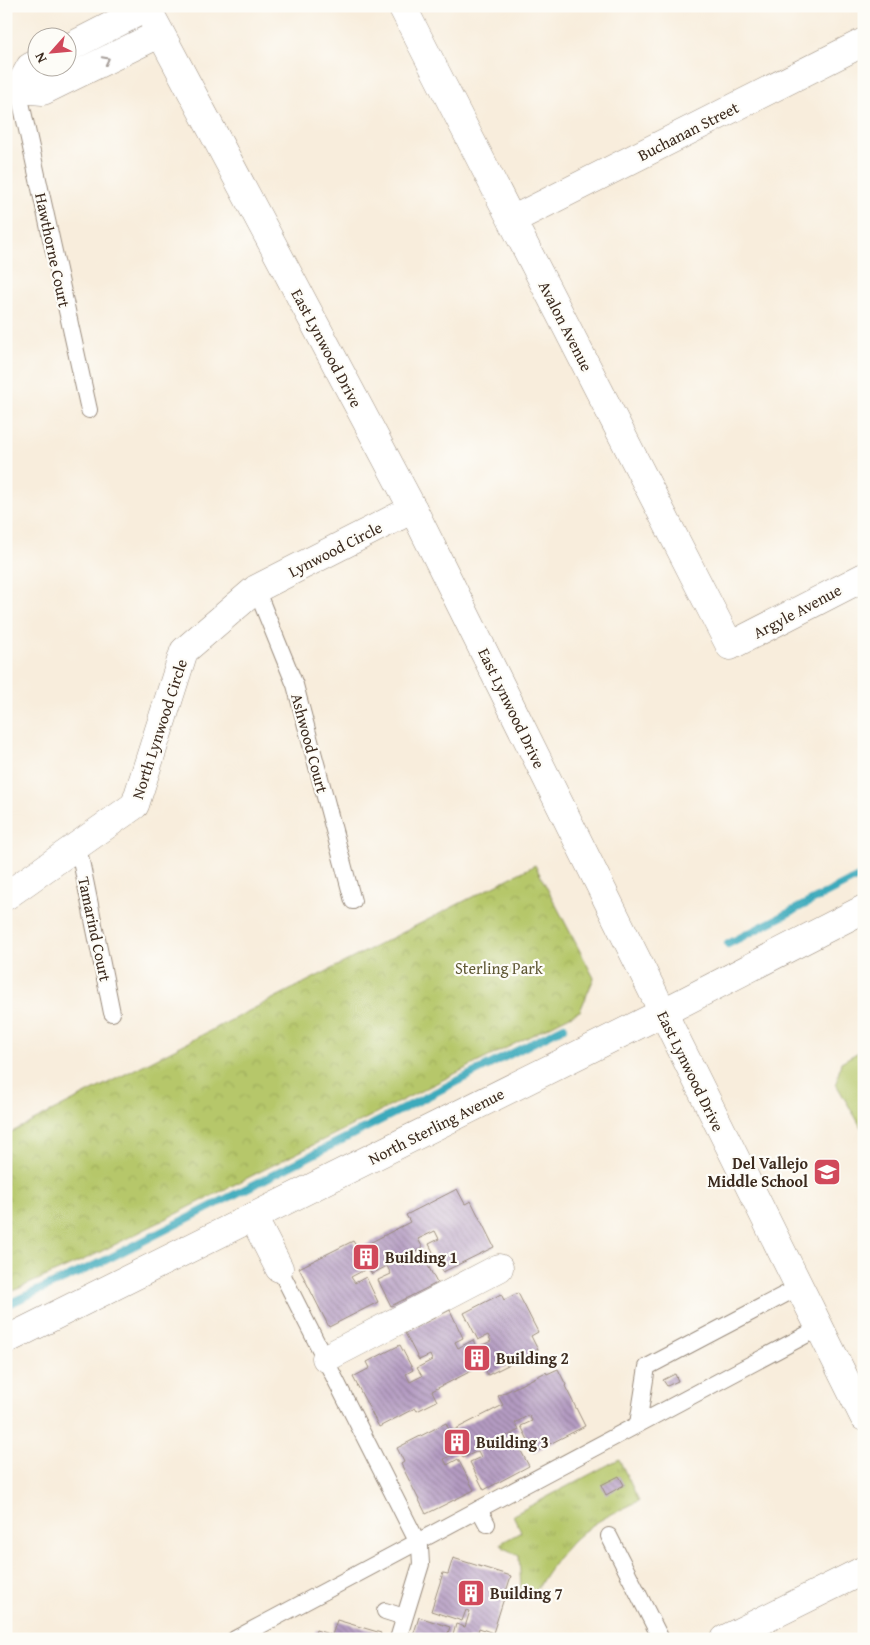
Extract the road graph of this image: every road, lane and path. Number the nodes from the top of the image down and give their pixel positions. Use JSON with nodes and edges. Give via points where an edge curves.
{"nodes":[{"id":1,"x":402,"y":6,"type":"edge"},
{"id":2,"x":146,"y":7,"type":"edge"},
{"id":3,"x":159,"y":34,"type":"junction"},
{"id":4,"x":864,"y":42,"type":"edge"},
{"id":5,"x":78,"y":43,"type":"edge"},
{"id":6,"x":78,"y":67,"type":"edge"},
{"id":7,"x":28,"y":70,"type":"edge"},
{"id":8,"x":56,"y":78,"type":"edge"},
{"id":9,"x":12,"y":92,"type":"edge"},
{"id":10,"x":512,"y":220,"type":"junction"},
{"id":11,"x":89,"y":410,"type":"dead end"},
{"id":12,"x":413,"y":509,"type":"junction"},
{"id":13,"x":864,"y":576,"type":"edge"},
{"id":14,"x":256,"y":589,"type":"junction"},
{"id":15,"x":730,"y":646,"type":"joint"},
{"id":16,"x":78,"y":846,"type":"junction"},
{"id":17,"x":7,"y":891,"type":"edge"},
{"id":18,"x":353,"y":901,"type":"dead end"},
{"id":19,"x":864,"y":909,"type":"edge"},
{"id":20,"x":112,"y":1013,"type":"dead end"},
{"id":21,"x":662,"y":1013,"type":"junction"},
{"id":22,"x":253,"y":1217,"type":"junction"},
{"id":23,"x":280,"y":1268,"type":"joint"},
{"id":24,"x":499,"y":1268,"type":"dead end"},
{"id":25,"x":799,"y":1287,"type":"junction"},
{"id":26,"x":819,"y":1328,"type":"junction"},
{"id":27,"x":6,"y":1340,"type":"edge"},
{"id":28,"x":326,"y":1358,"type":"junction"},
{"id":29,"x":864,"y":1417,"type":"edge"},
{"id":30,"x":638,"y":1424,"type":"junction"},
{"id":31,"x":479,"y":1509,"type":"junction"},
{"id":32,"x":487,"y":1524,"type":"dead end"},
{"id":33,"x":609,"y":1536,"type":"dead end"},
{"id":34,"x":417,"y":1542,"type":"junction"},
{"id":35,"x":864,"y":1570,"type":"edge"},
{"id":36,"x":385,"y":1611,"type":"dead end"},
{"id":37,"x":404,"y":1618,"type":"junction"},
{"id":38,"x":235,"y":1639,"type":"edge"},
{"id":39,"x":398,"y":1639,"type":"edge"},
{"id":40,"x":661,"y":1639,"type":"edge"},
{"id":41,"x":724,"y":1639,"type":"edge"}],
"edges":[{"from":1,"to":10,"type":"street","name":"Avalon Avenue"},
{"from":2,"to":3,"type":"street","name":"East Lynwood Drive"},
{"from":2,"to":5,"type":"street"},
{"from":6,"to":3,"type":"street","one_way":true},
{"from":3,"to":12,"type":"street","name":"East Lynwood Drive"},
{"from":4,"to":10,"type":"street","name":"Buchanan Street"},
{"from":7,"to":9,"type":"street"},
{"from":8,"to":9,"type":"street","via":[[43,91]]},
{"from":9,"to":11,"type":"lane","name":"Hawthorne Court"},
{"from":10,"to":15,"type":"street","name":"Avalon Avenue"},
{"from":12,"to":14,"type":"street","name":"Lynwood Circle"},
{"from":12,"to":21,"type":"street","name":"East Lynwood Drive"},
{"from":13,"to":15,"type":"street","name":"Argyle Avenue"},
{"from":14,"to":16,"type":"street","name":"North Lynwood Circle","via":[[184,651],[134,805]]},
{"from":14,"to":18,"type":"lane","name":"Ashwood Court","via":[[295,685]]},
{"from":16,"to":17,"type":"street","name":"North Lynwood Circle"},
{"from":16,"to":20,"type":"lane","name":"Tamarind Court"},
{"from":19,"to":21,"type":"street","name":"North Sterling Avenue"},
{"from":21,"to":22,"type":"street","name":"North Sterling Avenue"},
{"from":21,"to":25,"type":"street","name":"East Lynwood Drive"},
{"from":22,"to":23,"type":"street"},
{"from":22,"to":27,"type":"street","name":"North Sterling Avenue"},
{"from":23,"to":28,"type":"lane"},
{"from":24,"to":28,"type":"street"},
{"from":25,"to":26,"type":"street","name":"East Lynwood Drive"},
{"from":25,"to":30,"type":"lane","via":[[647,1367]]},
{"from":26,"to":29,"type":"street","name":"East Lynwood Drive"},
{"from":26,"to":30,"type":"lane"},
{"from":28,"to":34,"type":"lane"},
{"from":30,"to":31,"type":"lane"},
{"from":31,"to":32,"type":"lane"},
{"from":31,"to":34,"type":"lane"},
{"from":33,"to":40,"type":"lane"},
{"from":34,"to":37,"type":"lane","via":[[421,1564]]},
{"from":34,"to":38,"type":"lane"},
{"from":35,"to":41,"type":"street"},
{"from":36,"to":37,"type":"lane"},
{"from":37,"to":39,"type":"lane"}]}
